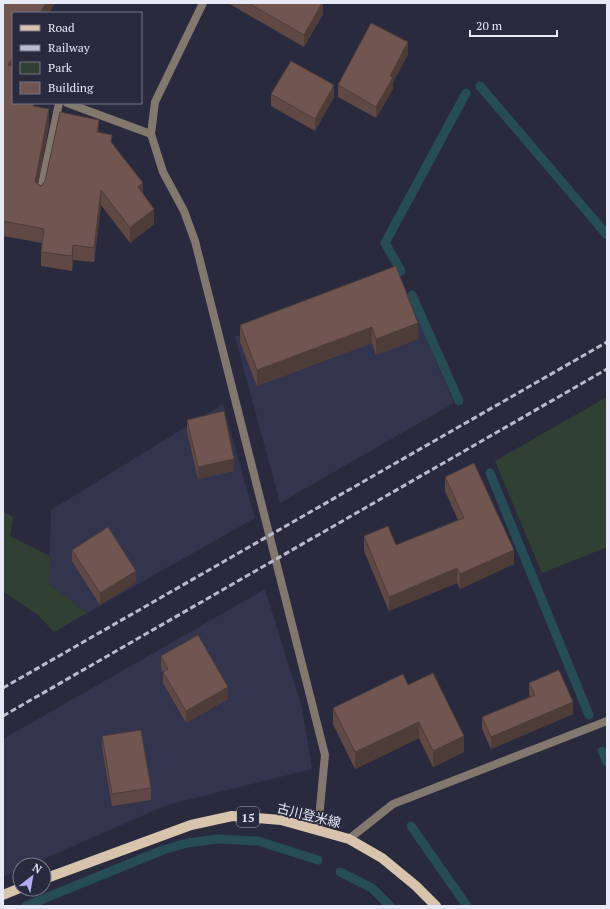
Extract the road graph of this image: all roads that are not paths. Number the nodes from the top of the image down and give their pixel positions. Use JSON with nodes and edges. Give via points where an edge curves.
{"nodes":[{"id":1,"x":202,"y":3,"type":"edge"},
{"id":2,"x":59,"y":104,"type":"edge"},
{"id":3,"x":70,"y":104,"type":"edge"},
{"id":4,"x":151,"y":134,"type":"junction"},
{"id":5,"x":40,"y":195,"type":"edge"},
{"id":6,"x":607,"y":721,"type":"edge"},
{"id":7,"x":318,"y":829,"type":"junction"},
{"id":8,"x":349,"y":838,"type":"junction"},
{"id":9,"x":52,"y":876,"type":"edge"},
{"id":10,"x":436,"y":906,"type":"edge"}],
"edges":[{"from":1,"to":4,"type":"street","via":[[155,102]]},
{"from":2,"to":5,"type":"street"},
{"from":3,"to":4,"type":"street"},
{"from":4,"to":7,"type":"street","via":[[163,172],[184,211],[195,241],[325,755]]},
{"from":6,"to":8,"type":"street","via":[[393,804]]},
{"from":7,"to":8,"type":"main road","name":"古川登米線","number":"15"},
{"from":7,"to":9,"type":"main road","name":"古川登米線","number":"15","via":[[281,820],[232,816],[191,825]]},
{"from":8,"to":10,"type":"main road","name":"古川登米線","number":"15","via":[[382,858]]}]}
